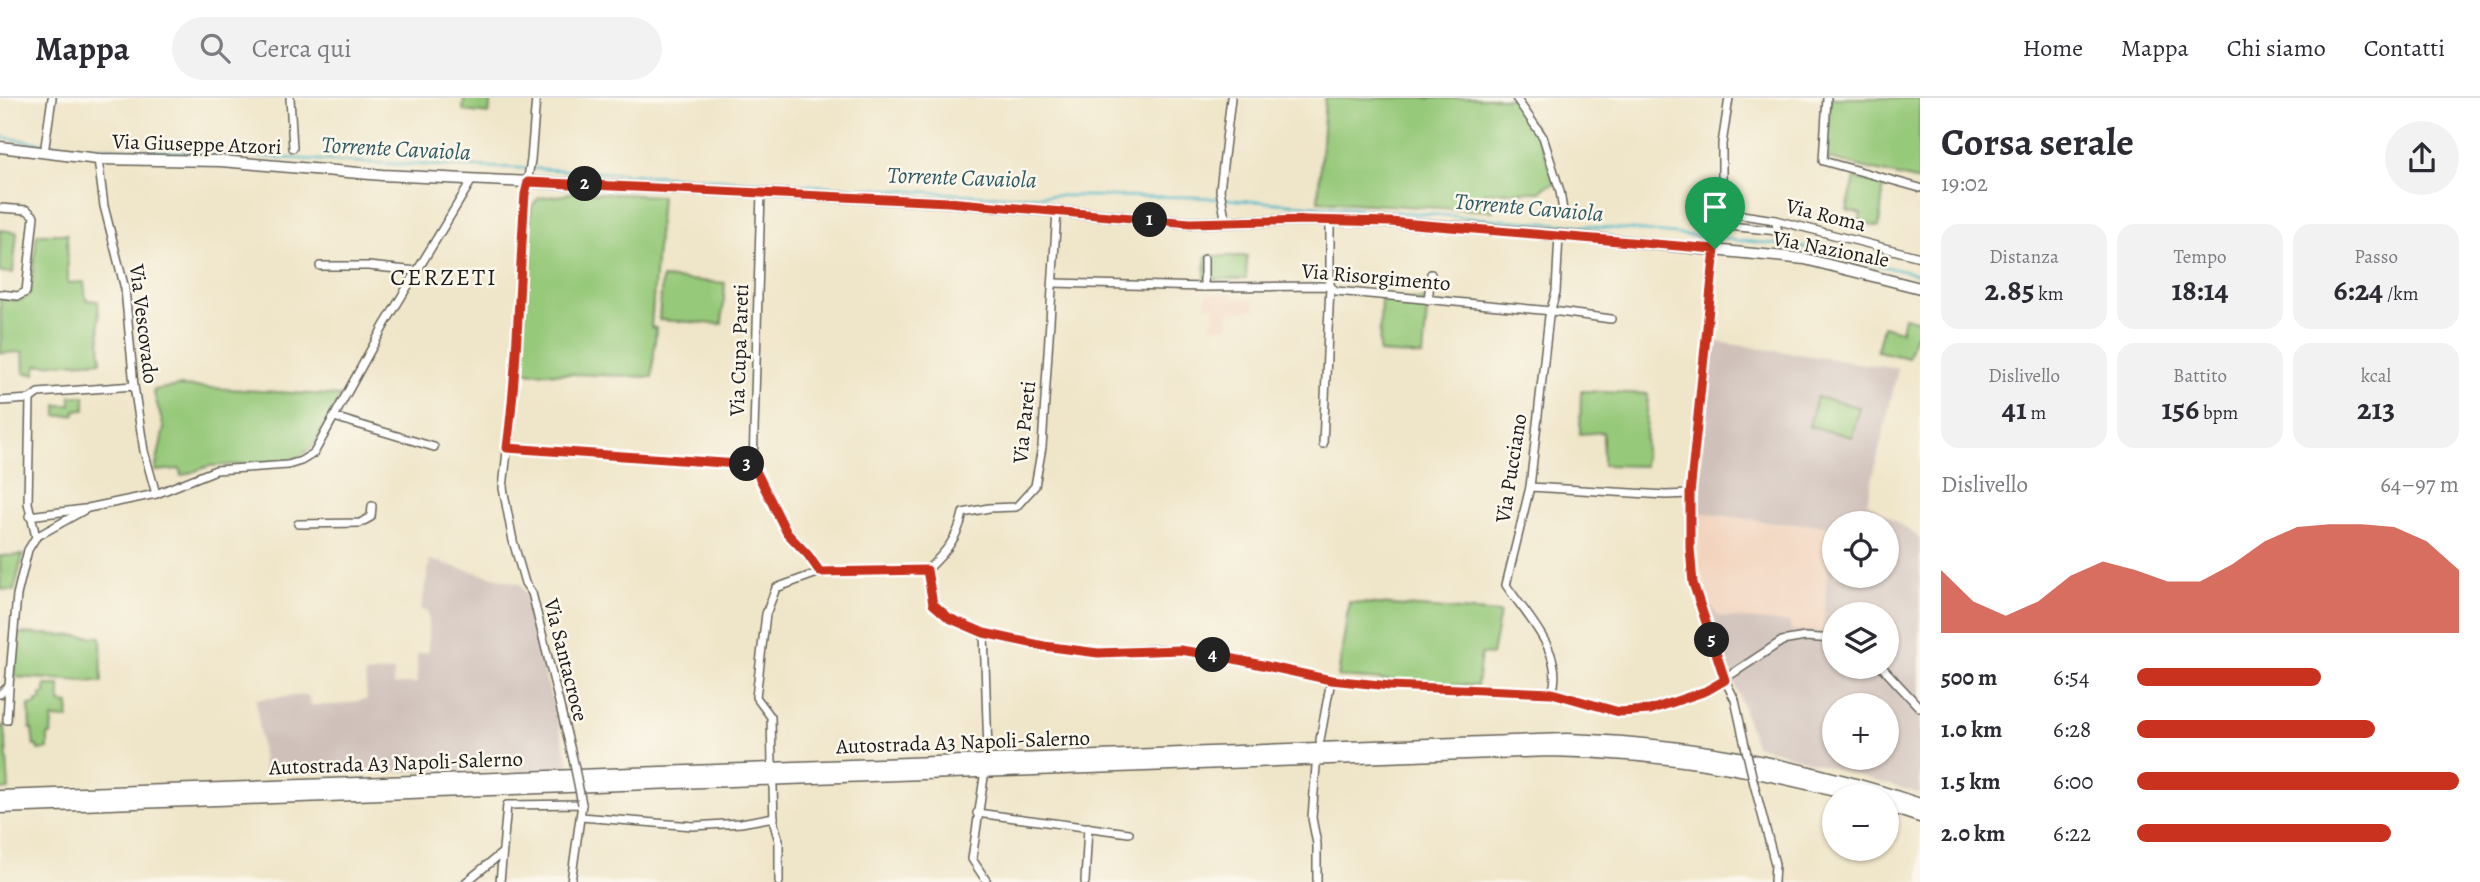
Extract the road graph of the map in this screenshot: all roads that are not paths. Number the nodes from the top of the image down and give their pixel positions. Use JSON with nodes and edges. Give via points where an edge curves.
{"nodes":[{"id":1,"x":52,"y":98,"type":"edge"},
{"id":2,"x":290,"y":98,"type":"edge"},
{"id":3,"x":536,"y":98,"type":"edge"},
{"id":4,"x":1231,"y":98,"type":"edge"},
{"id":5,"x":1516,"y":98,"type":"edge"},
{"id":6,"x":1729,"y":98,"type":"edge"},
{"id":7,"x":1827,"y":98,"type":"edge"},
{"id":8,"x":0,"y":147,"type":"edge"},
{"id":9,"x":293,"y":148,"type":"dead end"},
{"id":10,"x":45,"y":150,"type":"junction"},
{"id":11,"x":98,"y":159,"type":"junction"},
{"id":12,"x":472,"y":180,"type":"junction"},
{"id":13,"x":525,"y":180,"type":"junction"},
{"id":14,"x":1920,"y":188,"type":"edge"},
{"id":15,"x":761,"y":192,"type":"junction"},
{"id":16,"x":0,"y":208,"type":"edge"},
{"id":17,"x":1057,"y":211,"type":"junction"},
{"id":18,"x":1563,"y":211,"type":"dead end"},
{"id":19,"x":1225,"y":217,"type":"junction"},
{"id":20,"x":1775,"y":220,"type":"junction"},
{"id":21,"x":1330,"y":221,"type":"junction"},
{"id":22,"x":1797,"y":226,"type":"junction"},
{"id":23,"x":1778,"y":231,"type":"junction"},
{"id":24,"x":1559,"y":235,"type":"junction"},
{"id":25,"x":1717,"y":248,"type":"junction"},
{"id":26,"x":1920,"y":257,"type":"edge"},
{"id":27,"x":1204,"y":259,"type":"dead end"},
{"id":28,"x":320,"y":266,"type":"dead end"},
{"id":29,"x":417,"y":271,"type":"junction"},
{"id":30,"x":1431,"y":274,"type":"dead end"},
{"id":31,"x":1054,"y":283,"type":"junction"},
{"id":32,"x":1330,"y":286,"type":"junction"},
{"id":33,"x":1203,"y":287,"type":"junction"},
{"id":34,"x":1920,"y":288,"type":"edge"},
{"id":35,"x":0,"y":294,"type":"edge"},
{"id":36,"x":1429,"y":300,"type":"junction"},
{"id":37,"x":1552,"y":311,"type":"junction"},
{"id":38,"x":1611,"y":319,"type":"dead end"},
{"id":39,"x":134,"y":386,"type":"junction"},
{"id":40,"x":30,"y":399,"type":"junction"},
{"id":41,"x":0,"y":401,"type":"edge"},
{"id":42,"x":334,"y":417,"type":"junction"},
{"id":43,"x":1324,"y":444,"type":"dead end"},
{"id":44,"x":433,"y":447,"type":"dead end"},
{"id":45,"x":507,"y":448,"type":"junction"},
{"id":46,"x":753,"y":465,"type":"junction"},
{"id":47,"x":1530,"y":487,"type":"junction"},
{"id":48,"x":156,"y":494,"type":"junction"},
{"id":49,"x":1690,"y":494,"type":"junction"},
{"id":50,"x":372,"y":506,"type":"dead end"},
{"id":51,"x":88,"y":508,"type":"junction"},
{"id":52,"x":29,"y":516,"type":"junction"},
{"id":53,"x":299,"y":524,"type":"dead end"},
{"id":54,"x":36,"y":537,"type":"junction"},
{"id":55,"x":927,"y":570,"type":"junction"},
{"id":56,"x":820,"y":572,"type":"junction"},
{"id":57,"x":984,"y":633,"type":"junction"},
{"id":58,"x":1822,"y":638,"type":"edge"},
{"id":59,"x":1893,"y":679,"type":"edge"},
{"id":60,"x":1331,"y":680,"type":"junction"},
{"id":61,"x":1725,"y":680,"type":"junction"},
{"id":62,"x":9,"y":686,"type":"junction"},
{"id":63,"x":1552,"y":693,"type":"junction"},
{"id":64,"x":0,"y":694,"type":"edge"},
{"id":65,"x":1920,"y":708,"type":"edge"},
{"id":66,"x":0,"y":712,"type":"edge"},
{"id":67,"x":4,"y":722,"type":"edge"},
{"id":68,"x":1321,"y":740,"type":"dead end"},
{"id":69,"x":988,"y":752,"type":"dead end"},
{"id":70,"x":772,"y":763,"type":"dead end"},
{"id":71,"x":1317,"y":766,"type":"dead end"},
{"id":72,"x":984,"y":777,"type":"dead end"},
{"id":73,"x":773,"y":786,"type":"dead end"},
{"id":74,"x":1822,"y":787,"type":"edge"},
{"id":75,"x":0,"y":797,"type":"edge"},
{"id":76,"x":582,"y":804,"type":"junction"},
{"id":77,"x":1920,"y":805,"type":"edge"},
{"id":78,"x":0,"y":807,"type":"edge"},
{"id":79,"x":1899,"y":809,"type":"edge"},
{"id":80,"x":977,"y":813,"type":"junction"},
{"id":81,"x":1920,"y":816,"type":"edge"},
{"id":82,"x":581,"y":817,"type":"junction"},
{"id":83,"x":774,"y":817,"type":"junction"},
{"id":84,"x":1088,"y":827,"type":"junction"},
{"id":85,"x":1129,"y":833,"type":"dead end"},
{"id":86,"x":502,"y":853,"type":"junction"},
{"id":87,"x":466,"y":882,"type":"edge"},
{"id":88,"x":500,"y":882,"type":"edge"},
{"id":89,"x":571,"y":882,"type":"edge"},
{"id":90,"x":779,"y":882,"type":"edge"},
{"id":91,"x":987,"y":882,"type":"edge"},
{"id":92,"x":1085,"y":882,"type":"edge"},
{"id":93,"x":1317,"y":882,"type":"edge"},
{"id":94,"x":1774,"y":882,"type":"edge"}],
"edges":[{"from":1,"to":10,"type":"street"},
{"from":2,"to":9,"type":"street"},
{"from":3,"to":13,"type":"street","name":"Via Santacroce"},
{"from":4,"to":19,"type":"street","via":[[1220,190]]},
{"from":5,"to":18,"type":"street","via":[[1544,137]]},
{"from":6,"to":20,"type":"street","name":"Via Roma","via":[[1722,144],[1722,212]]},
{"from":7,"to":14,"type":"street","via":[[1823,161]]},
{"from":8,"to":10,"type":"main road","name":"Via Giuseppe Atzori"},
{"from":10,"to":11,"type":"main road","name":"Via Giuseppe Atzori"},
{"from":11,"to":12,"type":"main road","name":"Via Giuseppe Atzori","via":[[221,161]]},
{"from":11,"to":39,"type":"street","name":"Via Vescovado","via":[[104,206],[126,294]]},
{"from":12,"to":13,"type":"main road","name":"Via Giuseppe Atzori"},
{"from":12,"to":29,"type":"street"},
{"from":13,"to":15,"type":"main road","name":"Via Nazionale"},
{"from":13,"to":45,"type":"street","name":"Via Santacroce"},
{"from":15,"to":17,"type":"main road","name":"Via Nazionale"},
{"from":15,"to":46,"type":"street","name":"Via Cupa Pareti"},
{"from":16,"to":35,"type":"street","via":[[27,210],[34,216],[26,292]]},
{"from":17,"to":19,"type":"main road","name":"Via Nazionale","via":[[1190,223]]},
{"from":17,"to":31,"type":"street","name":"Via Pareti"},
{"from":19,"to":21,"type":"main road","name":"Via Nazionale"},
{"from":20,"to":22,"type":"street","name":"Via Roma"},
{"from":20,"to":23,"type":"street"},
{"from":21,"to":24,"type":"main road","name":"Via Nazionale"},
{"from":21,"to":32,"type":"street"},
{"from":22,"to":23,"type":"street"},
{"from":22,"to":26,"type":"street","name":"Via Roma"},
{"from":23,"to":25,"type":"street","via":[[1719,225]]},
{"from":24,"to":25,"type":"main road","name":"Via Nazionale"},
{"from":24,"to":37,"type":"street","name":"Via Pucciano"},
{"from":25,"to":34,"type":"main road","name":"Via Nazionale","via":[[1805,259]]},
{"from":25,"to":49,"type":"street"},
{"from":27,"to":33,"type":"street"},
{"from":28,"to":29,"type":"street"},
{"from":29,"to":42,"type":"street"},
{"from":30,"to":36,"type":"street"},
{"from":31,"to":33,"type":"street","name":"Via Risorgimento"},
{"from":31,"to":55,"type":"street","name":"Via Pareti","via":[[1035,486],[1016,507],[963,513],[947,550]]},
{"from":32,"to":33,"type":"street","name":"Via Risorgimento"},
{"from":32,"to":36,"type":"street","name":"Via Risorgimento","via":[[1336,291]]},
{"from":32,"to":43,"type":"street"},
{"from":36,"to":37,"type":"street","name":"Via Risorgimento"},
{"from":37,"to":38,"type":"street","name":"Via Risorgimento"},
{"from":37,"to":47,"type":"street","name":"Via Pucciano"},
{"from":39,"to":40,"type":"street","via":[[38,393]]},
{"from":39,"to":48,"type":"street","name":"Via Vescovado"},
{"from":40,"to":41,"type":"street"},
{"from":40,"to":52,"type":"street"},
{"from":42,"to":44,"type":"street"},
{"from":42,"to":48,"type":"street","via":[[314,453],[301,461],[216,470]]},
{"from":45,"to":46,"type":"street"},
{"from":45,"to":76,"type":"street","name":"Via Santacroce","bridge":true,"via":[[503,488],[513,541],[532,593]]},
{"from":46,"to":56,"type":"street","name":"Via Cupa Pareti","via":[[787,533]]},
{"from":47,"to":49,"type":"street"},
{"from":47,"to":63,"type":"street","name":"Via Pucciano","via":[[1506,585],[1548,646],[1556,681]]},
{"from":48,"to":51,"type":"street"},
{"from":49,"to":61,"type":"street","via":[[1693,583]]},
{"from":50,"to":53,"type":"street","via":[[371,517],[363,522]]},
{"from":51,"to":52,"type":"street"},
{"from":51,"to":54,"type":"street"},
{"from":52,"to":54,"type":"street"},
{"from":54,"to":62,"type":"street","via":[[18,587]]},
{"from":55,"to":56,"type":"street"},
{"from":55,"to":57,"type":"street","via":[[933,604],[949,618]]},
{"from":56,"to":70,"type":"street","via":[[776,588],[766,614],[756,697],[771,718]]},
{"from":57,"to":60,"type":"street","via":[[1098,653],[1180,650]]},
{"from":57,"to":69,"type":"street"},
{"from":58,"to":61,"type":"street","via":[[1782,641]]},
{"from":59,"to":65,"type":"street"},
{"from":60,"to":63,"type":"street"},
{"from":60,"to":68,"type":"street"},
{"from":61,"to":63,"type":"street","via":[[1650,710],[1619,712]]},
{"from":61,"to":94,"type":"street","bridge":true,"via":[[1735,700],[1775,864]]},
{"from":62,"to":64,"type":"street"},
{"from":62,"to":67,"type":"street"},
{"from":66,"to":67,"type":"street"},
{"from":71,"to":93,"type":"street","via":[[1312,818]]},
{"from":72,"to":80,"type":"street"},
{"from":73,"to":83,"type":"street"},
{"from":74,"to":78,"type":"highway","name":"Autostrada A3 Napoli-Salerno","via":[[1717,763],[1634,753],[1550,750]]},
{"from":75,"to":77,"type":"highway","name":"Autostrada A3 Napoli-Salerno","via":[[1567,740],[1736,756]]},
{"from":76,"to":82,"type":"street","name":"Via Santacroce"},
{"from":76,"to":86,"type":"street","via":[[507,805]]},
{"from":79,"to":81,"type":"highway"},
{"from":80,"to":84,"type":"street"},
{"from":80,"to":91,"type":"street","via":[[972,859]]},
{"from":82,"to":83,"type":"street","via":[[693,827]]},
{"from":82,"to":89,"type":"street","name":"Via Santacroce"},
{"from":83,"to":90,"type":"street"},
{"from":84,"to":85,"type":"street"},
{"from":84,"to":92,"type":"street"},
{"from":86,"to":87,"type":"street"},
{"from":86,"to":88,"type":"street"}]}
